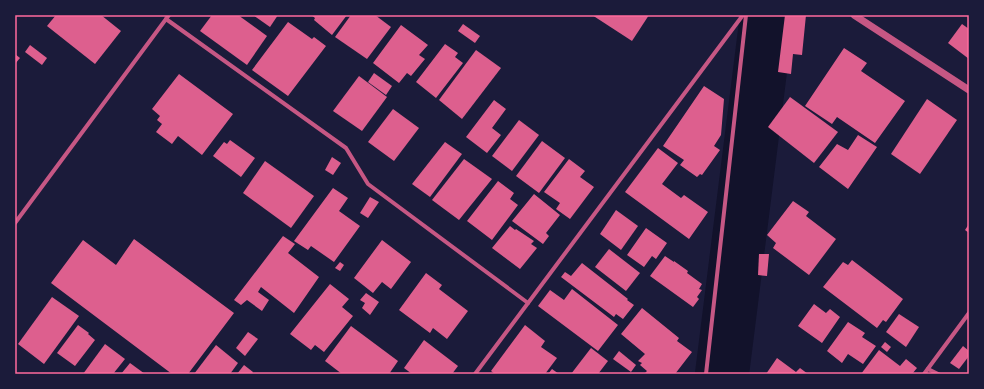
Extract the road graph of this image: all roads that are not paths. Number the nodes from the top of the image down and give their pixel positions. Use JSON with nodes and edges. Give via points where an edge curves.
{"nodes":[{"id":1,"x":169,"y":15,"type":"edge"},
{"id":2,"x":743,"y":15,"type":"edge"},
{"id":3,"x":746,"y":15,"type":"edge"},
{"id":4,"x":854,"y":15,"type":"edge"},
{"id":5,"x":166,"y":19,"type":"junction"},
{"id":6,"x":969,"y":90,"type":"edge"},
{"id":7,"x":15,"y":222,"type":"edge"},
{"id":8,"x":528,"y":303,"type":"junction"},
{"id":9,"x":969,"y":313,"type":"edge"},
{"id":10,"x":928,"y":369,"type":"junction"},
{"id":11,"x":475,"y":374,"type":"edge"},
{"id":12,"x":706,"y":374,"type":"edge"},
{"id":13,"x":924,"y":374,"type":"edge"},
{"id":14,"x":938,"y":374,"type":"edge"}],
"edges":[{"from":1,"to":5,"type":"street"},
{"from":2,"to":8,"type":"street"},
{"from":3,"to":12,"type":"street"},
{"from":4,"to":6,"type":"street"},
{"from":5,"to":7,"type":"street"},
{"from":5,"to":8,"type":"street","via":[[346,148],[368,184]]},
{"from":8,"to":11,"type":"street"},
{"from":9,"to":10,"type":"street"},
{"from":10,"to":13,"type":"street"},
{"from":10,"to":14,"type":"street"}]}
